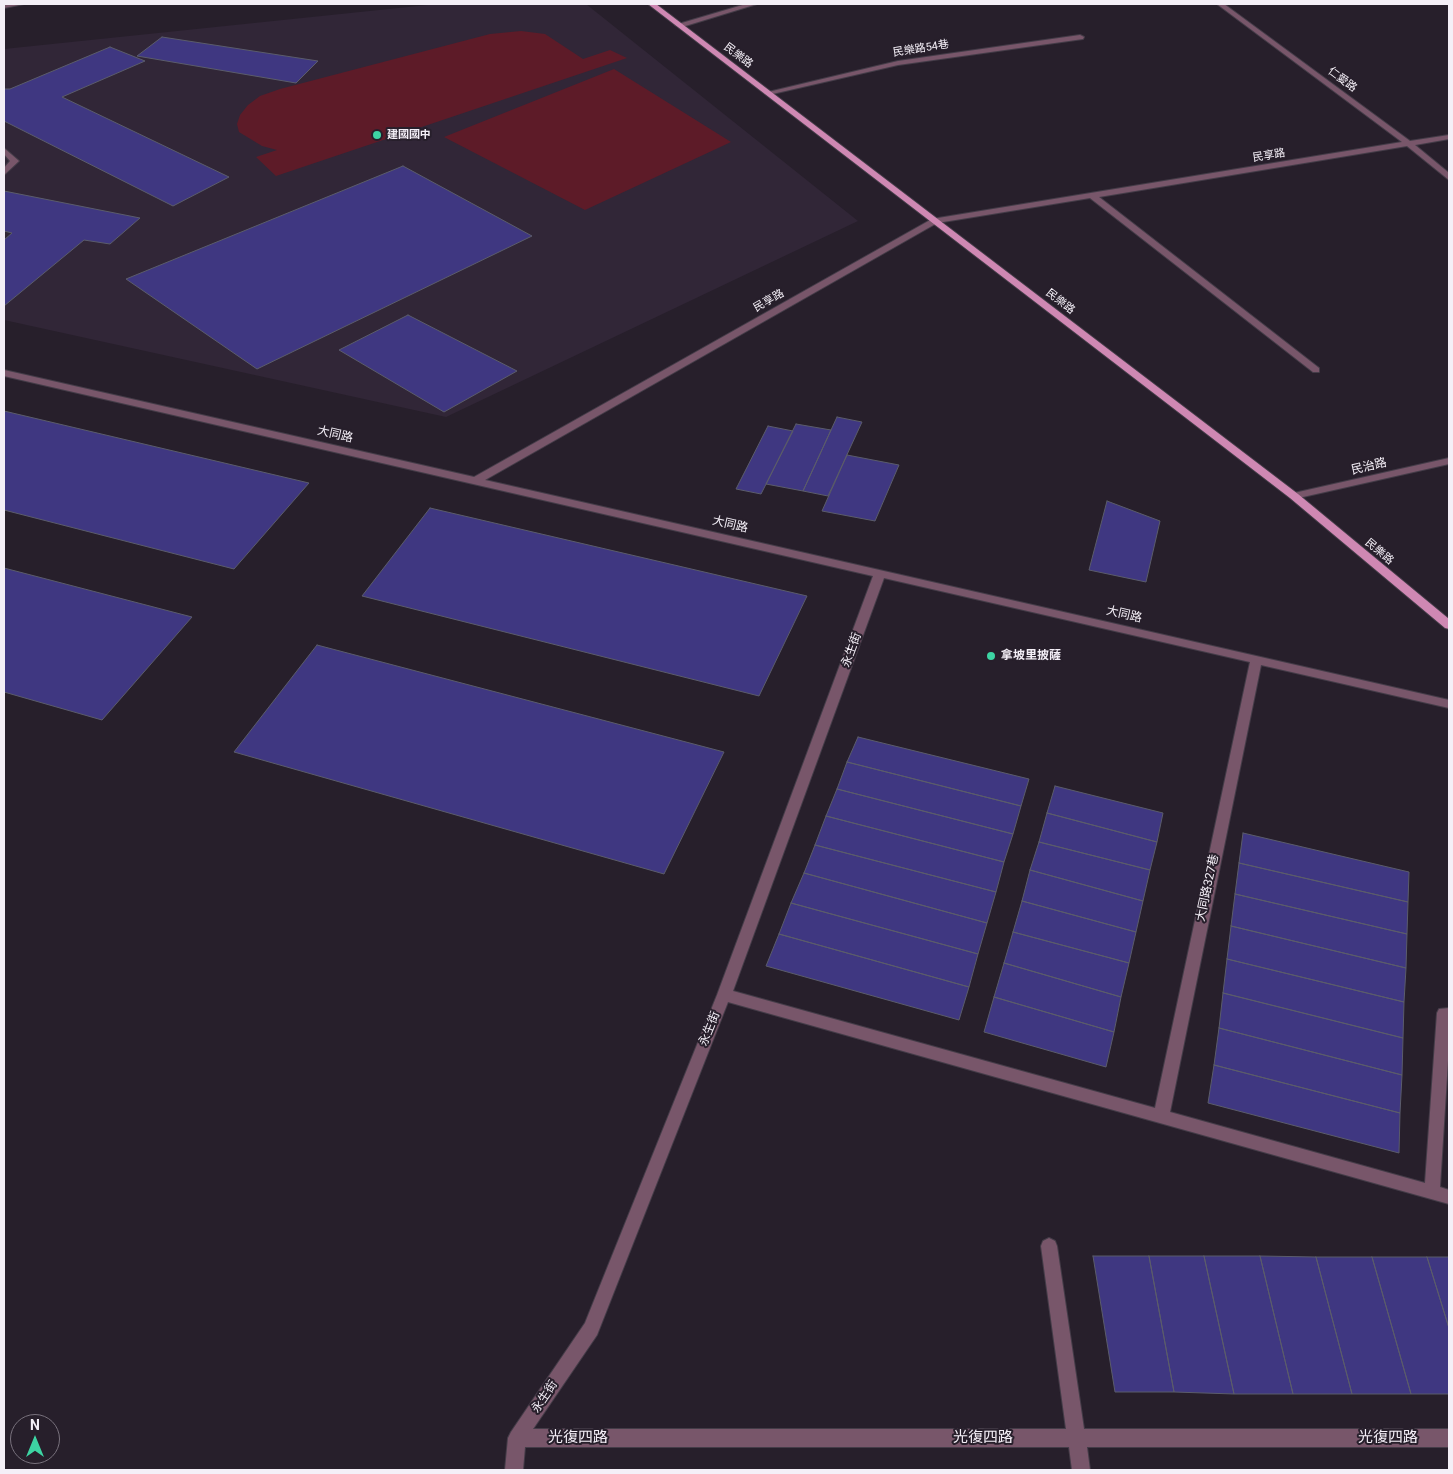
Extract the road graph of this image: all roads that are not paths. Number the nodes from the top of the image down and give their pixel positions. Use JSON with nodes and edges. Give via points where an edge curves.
{"nodes":[{"id":1,"x":20,"y":4,"type":"edge"},
{"id":2,"x":652,"y":4,"type":"edge"},
{"id":3,"x":753,"y":4,"type":"edge"},
{"id":4,"x":1220,"y":4,"type":"edge"},
{"id":5,"x":4,"y":6,"type":"edge"},
{"id":6,"x":679,"y":25,"type":"junction"},
{"id":7,"x":1080,"y":36,"type":"dead end"},
{"id":8,"x":768,"y":93,"type":"junction"},
{"id":9,"x":1449,"y":137,"type":"edge"},
{"id":10,"x":1409,"y":144,"type":"junction"},
{"id":11,"x":4,"y":150,"type":"edge"},
{"id":12,"x":4,"y":172,"type":"edge"},
{"id":13,"x":1449,"y":177,"type":"edge"},
{"id":14,"x":1093,"y":196,"type":"junction"},
{"id":15,"x":936,"y":221,"type":"junction"},
{"id":16,"x":1316,"y":370,"type":"dead end"},
{"id":17,"x":4,"y":373,"type":"edge"},
{"id":18,"x":1449,"y":461,"type":"edge"},
{"id":19,"x":475,"y":481,"type":"junction"},
{"id":20,"x":1294,"y":496,"type":"junction"},
{"id":21,"x":880,"y":573,"type":"junction"},
{"id":22,"x":1449,"y":626,"type":"edge"},
{"id":23,"x":1256,"y":660,"type":"junction"},
{"id":24,"x":1449,"y":704,"type":"edge"},
{"id":25,"x":724,"y":995,"type":"junction"},
{"id":26,"x":1449,"y":1014,"type":"edge"},
{"id":27,"x":1161,"y":1117,"type":"junction"},
{"id":28,"x":1432,"y":1192,"type":"junction"},
{"id":29,"x":1449,"y":1197,"type":"edge"},
{"id":30,"x":1048,"y":1246,"type":"dead end"},
{"id":31,"x":517,"y":1438,"type":"junction"},
{"id":32,"x":1076,"y":1438,"type":"junction"},
{"id":33,"x":1449,"y":1438,"type":"edge"},
{"id":34,"x":514,"y":1470,"type":"edge"},
{"id":35,"x":1082,"y":1470,"type":"edge"}],
"edges":[{"from":1,"to":5,"type":"street"},
{"from":2,"to":6,"type":"main road","name":"民樂路"},
{"from":3,"to":6,"type":"street"},
{"from":4,"to":10,"type":"street","name":"仁愛路"},
{"from":6,"to":8,"type":"main road","name":"民樂路"},
{"from":7,"to":8,"type":"street","name":"民樂路54巷","via":[[898,63]]},
{"from":8,"to":15,"type":"main road","name":"民樂路"},
{"from":9,"to":10,"type":"street","name":"民享路"},
{"from":10,"to":13,"type":"street","name":"仁愛路"},
{"from":10,"to":14,"type":"street","name":"民享路"},
{"from":11,"to":12,"type":"street","via":[[15,161]]},
{"from":14,"to":15,"type":"street","name":"民享路"},
{"from":14,"to":16,"type":"street"},
{"from":15,"to":19,"type":"street","name":"民享路"},
{"from":15,"to":20,"type":"main road","name":"民樂路"},
{"from":17,"to":19,"type":"street","name":"大同路"},
{"from":18,"to":20,"type":"street","name":"民治路"},
{"from":19,"to":21,"type":"street","name":"大同路"},
{"from":20,"to":22,"type":"main road","name":"民樂路"},
{"from":21,"to":23,"type":"street","name":"大同路"},
{"from":21,"to":25,"type":"street","name":"永生街"},
{"from":23,"to":24,"type":"street","name":"大同路"},
{"from":23,"to":27,"type":"street","name":"大同路327巷"},
{"from":25,"to":27,"type":"street"},
{"from":25,"to":31,"type":"street","name":"永生街","via":[[591,1329]]},
{"from":26,"to":28,"type":"street","via":[[1444,1013]]},
{"from":27,"to":28,"type":"street"},
{"from":28,"to":29,"type":"street"},
{"from":30,"to":32,"type":"street"},
{"from":31,"to":32,"type":"street","name":"光復四路"},
{"from":31,"to":34,"type":"street","name":"永生街"},
{"from":32,"to":33,"type":"street","name":"光復四路"},
{"from":32,"to":35,"type":"street"}]}
